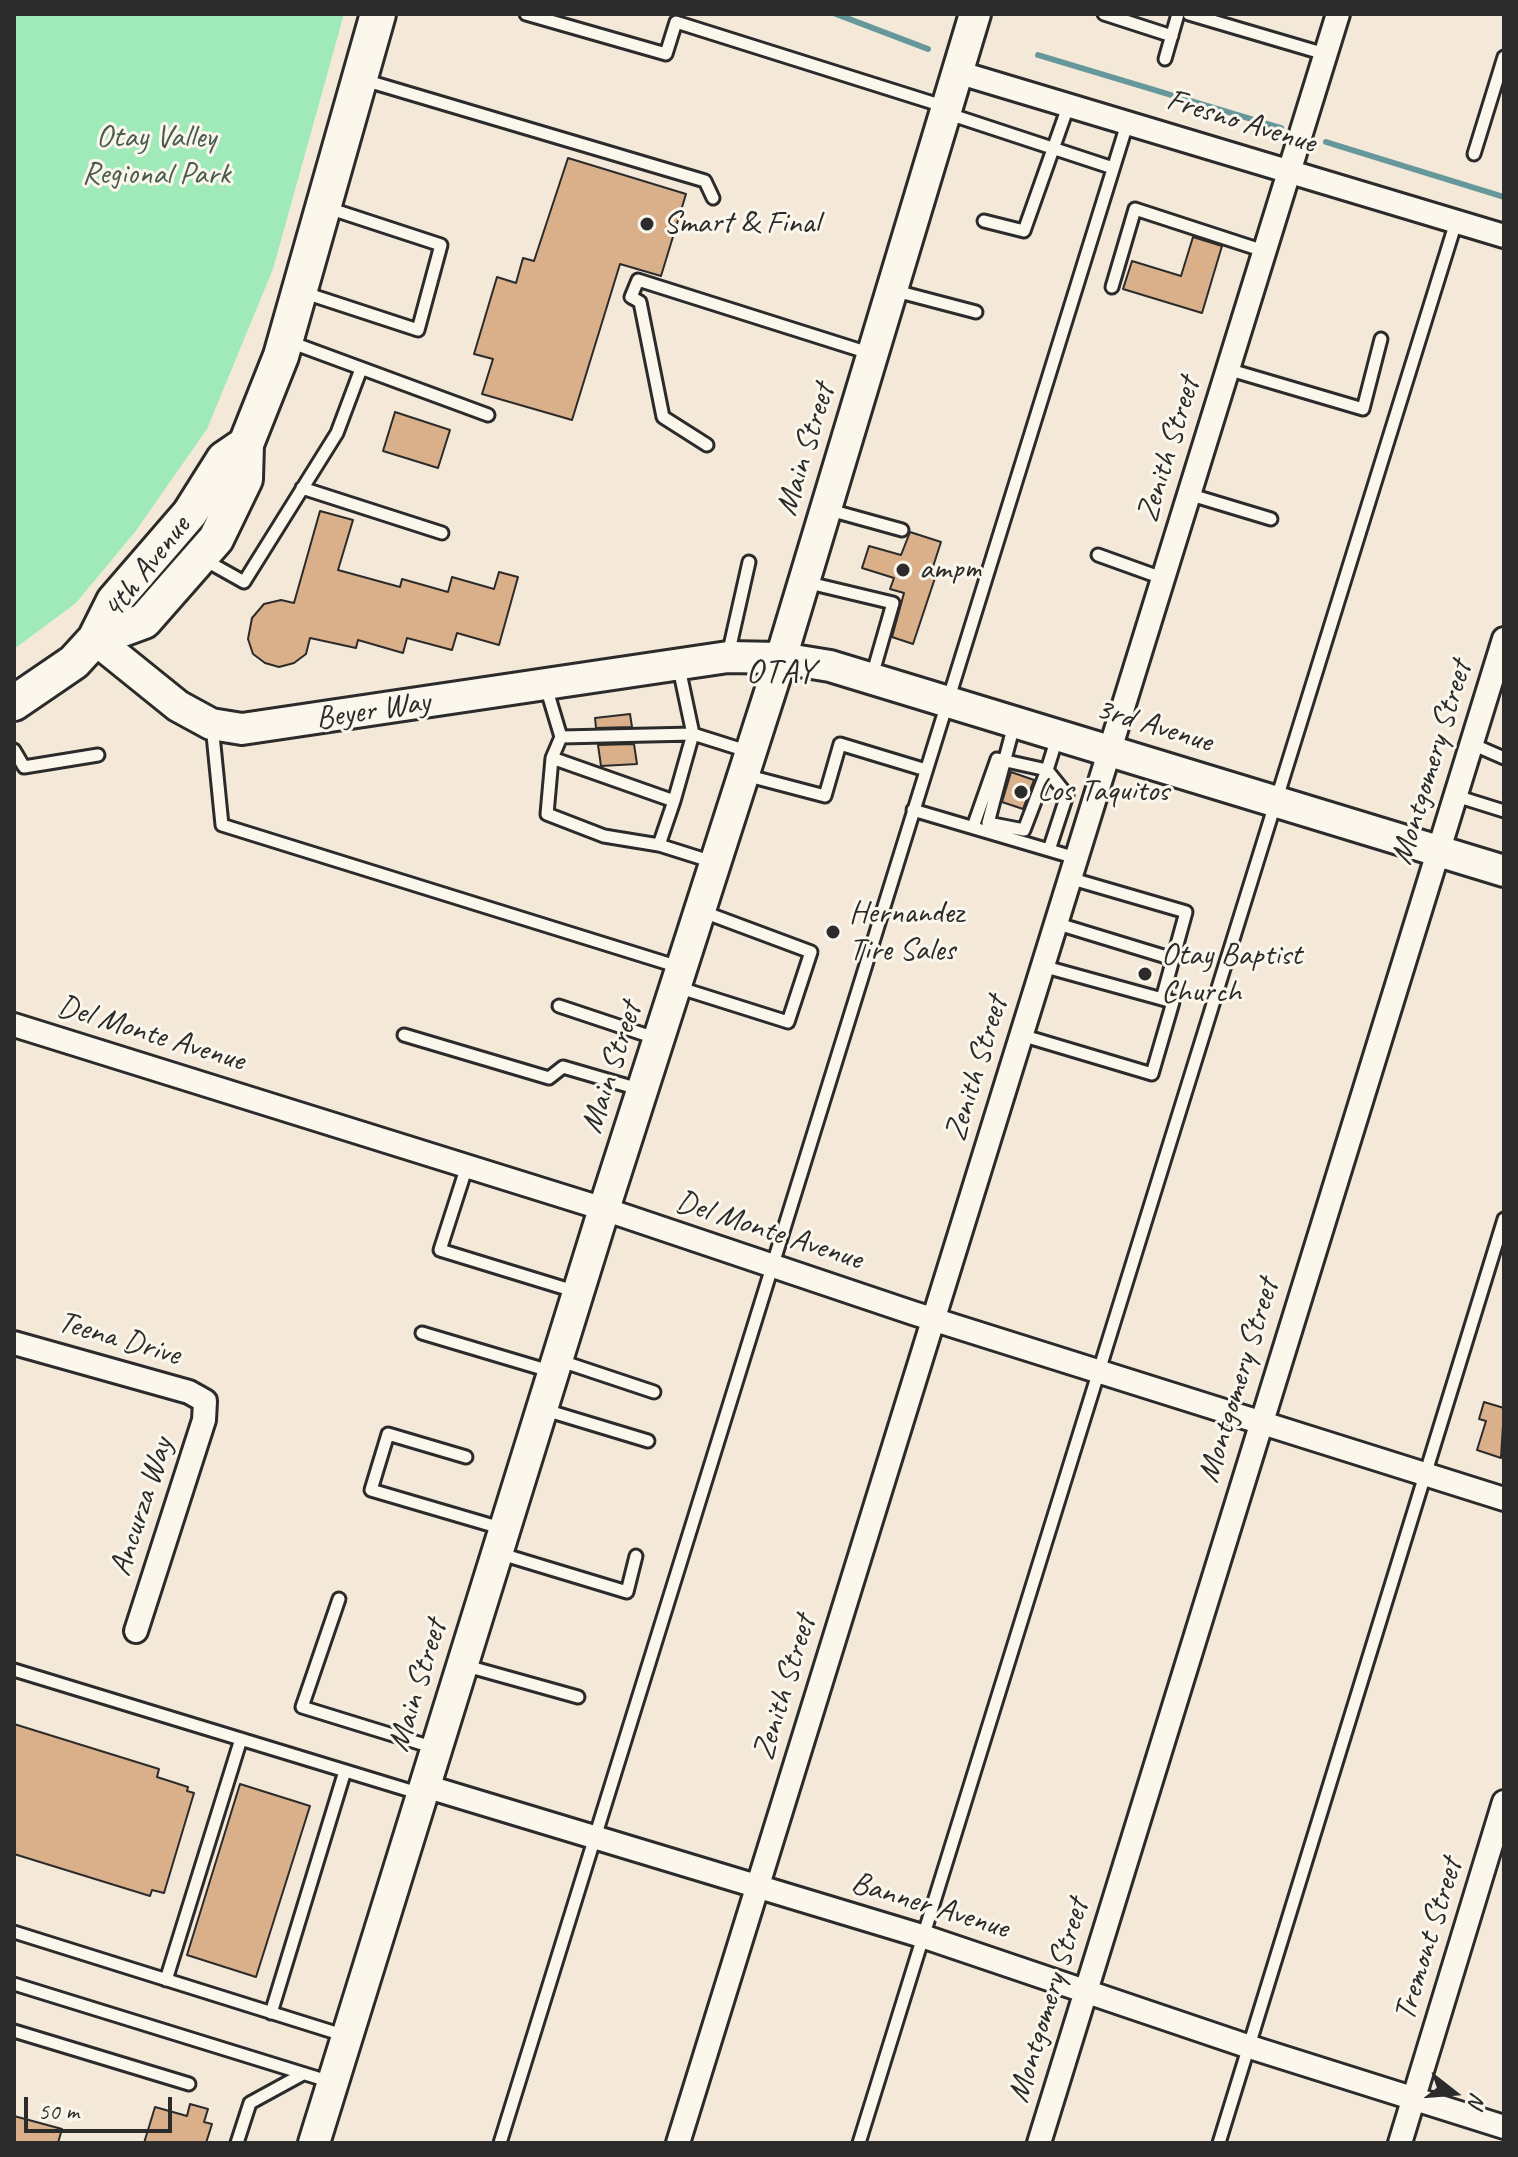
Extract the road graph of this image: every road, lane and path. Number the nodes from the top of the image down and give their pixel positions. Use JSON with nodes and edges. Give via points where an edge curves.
{"nodes":[{"id":1,"x":378,"y":14,"type":"edge"},
{"id":2,"x":526,"y":14,"type":"edge"},
{"id":3,"x":975,"y":14,"type":"edge"},
{"id":4,"x":1104,"y":14,"type":"edge"},
{"id":5,"x":1178,"y":14,"type":"edge"},
{"id":6,"x":1189,"y":14,"type":"edge"},
{"id":7,"x":1338,"y":14,"type":"edge"},
{"id":8,"x":1172,"y":36,"type":"junction"},
{"id":9,"x":1325,"y":54,"type":"junction"},
{"id":10,"x":1504,"y":57,"type":"edge"},
{"id":11,"x":1165,"y":59,"type":"dead end"},
{"id":12,"x":957,"y":72,"type":"junction"},
{"id":13,"x":360,"y":79,"type":"junction"},
{"id":14,"x":1069,"y":104,"type":"junction"},
{"id":15,"x":946,"y":110,"type":"junction"},
{"id":16,"x":1128,"y":121,"type":"junction"},
{"id":17,"x":1056,"y":149,"type":"junction"},
{"id":18,"x":1474,"y":154,"type":"dead end"},
{"id":19,"x":1113,"y":168,"type":"junction"},
{"id":20,"x":1289,"y":170,"type":"junction"},
{"id":21,"x":713,"y":198,"type":"dead end"},
{"id":22,"x":325,"y":207,"type":"junction"},
{"id":23,"x":984,"y":221,"type":"dead end"},
{"id":24,"x":1456,"y":222,"type":"junction"},
{"id":25,"x":1504,"y":236,"type":"edge"},
{"id":26,"x":1264,"y":251,"type":"junction"},
{"id":27,"x":1112,"y":287,"type":"dead end"},
{"id":28,"x":892,"y":289,"type":"junction"},
{"id":29,"x":300,"y":291,"type":"junction"},
{"id":30,"x":976,"y":312,"type":"dead end"},
{"id":31,"x":1381,"y":339,"type":"dead end"},
{"id":32,"x":285,"y":341,"type":"junction"},
{"id":33,"x":872,"y":354,"type":"junction"},
{"id":34,"x":361,"y":369,"type":"junction"},
{"id":35,"x":1227,"y":369,"type":"junction"},
{"id":36,"x":488,"y":415,"type":"dead end"},
{"id":37,"x":246,"y":444,"type":"junction"},
{"id":38,"x":707,"y":445,"type":"dead end"},
{"id":39,"x":302,"y":488,"type":"junction"},
{"id":40,"x":1188,"y":494,"type":"junction"},
{"id":41,"x":826,"y":509,"type":"junction"},
{"id":42,"x":1271,"y":519,"type":"dead end"},
{"id":43,"x":902,"y":530,"type":"dead end"},
{"id":44,"x":442,"y":533,"type":"dead end"},
{"id":45,"x":1098,"y":555,"type":"dead end"},
{"id":46,"x":200,"y":557,"type":"junction"},
{"id":47,"x":749,"y":562,"type":"dead end"},
{"id":48,"x":1162,"y":578,"type":"junction"},
{"id":49,"x":804,"y":582,"type":"junction"},
{"id":50,"x":95,"y":639,"type":"junction"},
{"id":51,"x":1504,"y":639,"type":"edge"},
{"id":52,"x":728,"y":657,"type":"junction"},
{"id":53,"x":781,"y":658,"type":"junction"},
{"id":54,"x":678,"y":663,"type":"junction"},
{"id":55,"x":872,"y":678,"type":"junction"},
{"id":56,"x":545,"y":683,"type":"junction"},
{"id":57,"x":948,"y":700,"type":"junction"},
{"id":58,"x":14,"y":703,"type":"edge"},
{"id":59,"x":1015,"y":721,"type":"junction"},
{"id":60,"x":211,"y":724,"type":"junction"},
{"id":61,"x":693,"y":734,"type":"junction"},
{"id":62,"x":1058,"y":734,"type":"junction"},
{"id":63,"x":561,"y":737,"type":"junction"},
{"id":64,"x":1472,"y":744,"type":"junction"},
{"id":65,"x":14,"y":750,"type":"edge"},
{"id":66,"x":1109,"y":750,"type":"junction"},
{"id":67,"x":98,"y":755,"type":"dead end"},
{"id":68,"x":552,"y":758,"type":"junction"},
{"id":69,"x":1504,"y":758,"type":"edge"},
{"id":70,"x":1004,"y":760,"type":"junction"},
{"id":71,"x":747,"y":763,"type":"junction"},
{"id":72,"x":19,"y":770,"type":"edge"},
{"id":73,"x":926,"y":770,"type":"junction"},
{"id":74,"x":1047,"y":770,"type":"junction"},
{"id":75,"x":1456,"y":796,"type":"junction"},
{"id":76,"x":1504,"y":797,"type":"edge"},
{"id":77,"x":1274,"y":800,"type":"junction"},
{"id":78,"x":674,"y":801,"type":"junction"},
{"id":79,"x":913,"y":810,"type":"junction"},
{"id":80,"x":1502,"y":811,"type":"edge"},
{"id":81,"x":973,"y":827,"type":"junction"},
{"id":82,"x":659,"y":845,"type":"junction"},
{"id":83,"x":1049,"y":850,"type":"junction"},
{"id":84,"x":1439,"y":851,"type":"junction"},
{"id":85,"x":715,"y":863,"type":"junction"},
{"id":86,"x":1072,"y":868,"type":"junction"},
{"id":87,"x":1504,"y":871,"type":"edge"},
{"id":88,"x":700,"y":910,"type":"junction"},
{"id":89,"x":1055,"y":923,"type":"junction"},
{"id":90,"x":1173,"y":959,"type":"junction"},
{"id":91,"x":1042,"y":966,"type":"junction"},
{"id":92,"x":678,"y":977,"type":"junction"},
{"id":93,"x":1162,"y":999,"type":"junction"},
{"id":94,"x":559,"y":1006,"type":"dead end"},
{"id":95,"x":14,"y":1025,"type":"edge"},
{"id":96,"x":404,"y":1035,"type":"dead end"},
{"id":97,"x":1021,"y":1035,"type":"junction"},
{"id":98,"x":659,"y":1039,"type":"junction"},
{"id":99,"x":642,"y":1090,"type":"junction"},
{"id":100,"x":467,"y":1166,"type":"junction"},
{"id":101,"x":604,"y":1209,"type":"junction"},
{"id":102,"x":1504,"y":1219,"type":"edge"},
{"id":103,"x":775,"y":1267,"type":"junction"},
{"id":104,"x":578,"y":1293,"type":"junction"},
{"id":105,"x":933,"y":1319,"type":"junction"},
{"id":106,"x":422,"y":1333,"type":"dead end"},
{"id":107,"x":14,"y":1343,"type":"edge"},
{"id":108,"x":555,"y":1366,"type":"junction"},
{"id":109,"x":1098,"y":1370,"type":"junction"},
{"id":110,"x":654,"y":1392,"type":"dead end"},
{"id":111,"x":205,"y":1401,"type":"joint"},
{"id":112,"x":542,"y":1409,"type":"junction"},
{"id":113,"x":1260,"y":1420,"type":"junction"},
{"id":114,"x":648,"y":1441,"type":"dead end"},
{"id":115,"x":466,"y":1457,"type":"dead end"},
{"id":116,"x":1425,"y":1475,"type":"junction"},
{"id":117,"x":1504,"y":1499,"type":"edge"},
{"id":118,"x":501,"y":1541,"type":"junction"},
{"id":119,"x":636,"y":1556,"type":"dead end"},
{"id":120,"x":339,"y":1599,"type":"dead end"},
{"id":121,"x":136,"y":1631,"type":"dead end"},
{"id":122,"x":462,"y":1665,"type":"junction"},
{"id":123,"x":14,"y":1670,"type":"edge"},
{"id":124,"x":578,"y":1697,"type":"dead end"},
{"id":125,"x":241,"y":1739,"type":"junction"},
{"id":126,"x":436,"y":1748,"type":"junction"},
{"id":127,"x":345,"y":1771,"type":"junction"},
{"id":128,"x":423,"y":1790,"type":"junction"},
{"id":129,"x":1504,"y":1802,"type":"edge"},
{"id":130,"x":596,"y":1836,"type":"junction"},
{"id":131,"x":756,"y":1887,"type":"junction"},
{"id":132,"x":14,"y":1932,"type":"edge"},
{"id":133,"x":925,"y":1937,"type":"junction"},
{"id":134,"x":166,"y":1980,"type":"junction"},
{"id":135,"x":14,"y":1984,"type":"edge"},
{"id":136,"x":1086,"y":1989,"type":"junction"},
{"id":137,"x":271,"y":2013,"type":"junction"},
{"id":138,"x":14,"y":2031,"type":"edge"},
{"id":139,"x":347,"y":2036,"type":"junction"},
{"id":140,"x":1250,"y":2047,"type":"junction"},
{"id":141,"x":303,"y":2074,"type":"junction"},
{"id":142,"x":333,"y":2082,"type":"junction"},
{"id":143,"x":189,"y":2084,"type":"dead end"},
{"id":144,"x":1414,"y":2097,"type":"junction"},
{"id":145,"x":1504,"y":2127,"type":"edge"},
{"id":146,"x":237,"y":2143,"type":"edge"},
{"id":147,"x":314,"y":2143,"type":"edge"},
{"id":148,"x":500,"y":2143,"type":"edge"},
{"id":149,"x":678,"y":2143,"type":"edge"},
{"id":150,"x":859,"y":2143,"type":"edge"},
{"id":151,"x":1039,"y":2143,"type":"edge"},
{"id":152,"x":1219,"y":2143,"type":"edge"},
{"id":153,"x":1400,"y":2143,"type":"edge"}],
"edges":[{"from":1,"to":13,"type":"main road","name":"4th Avenue"},
{"from":2,"to":15,"type":"lane","via":[[666,54],[676,22]]},
{"from":3,"to":12,"type":"main road","name":"Main Street"},
{"from":4,"to":8,"type":"lane"},
{"from":5,"to":8,"type":"lane"},
{"from":6,"to":9,"type":"lane"},
{"from":7,"to":9,"type":"street","name":"Zenith Street"},
{"from":8,"to":11,"type":"lane"},
{"from":9,"to":20,"type":"street","name":"Zenith Street"},
{"from":10,"to":18,"type":"lane"},
{"from":12,"to":14,"type":"street","name":"Fresno Avenue"},
{"from":12,"to":15,"type":"main road","name":"Main Street"},
{"from":13,"to":21,"type":"lane","via":[[705,181]]},
{"from":13,"to":22,"type":"main road","name":"4th Avenue"},
{"from":14,"to":16,"type":"street","name":"Fresno Avenue"},
{"from":14,"to":17,"type":"lane"},
{"from":15,"to":17,"type":"lane"},
{"from":15,"to":28,"type":"main road","name":"Main Street"},
{"from":16,"to":19,"type":"lane"},
{"from":16,"to":20,"type":"street","name":"Fresno Avenue"},
{"from":17,"to":19,"type":"lane"},
{"from":17,"to":23,"type":"lane","via":[[1024,231]]},
{"from":19,"to":57,"type":"lane"},
{"from":20,"to":24,"type":"street","name":"Fresno Avenue"},
{"from":20,"to":26,"type":"street","name":"Zenith Street"},
{"from":22,"to":29,"type":"main road","name":"4th Avenue"},
{"from":22,"to":29,"type":"lane","via":[[441,245],[418,330]]},
{"from":24,"to":25,"type":"street","name":"Fresno Avenue"},
{"from":24,"to":77,"type":"lane"},
{"from":26,"to":27,"type":"lane","via":[[1135,209]]},
{"from":26,"to":35,"type":"street","name":"Zenith Street"},
{"from":28,"to":30,"type":"lane"},
{"from":28,"to":33,"type":"main road","name":"Main Street"},
{"from":29,"to":32,"type":"main road","name":"4th Avenue"},
{"from":31,"to":35,"type":"lane","via":[[1363,409]]},
{"from":32,"to":34,"type":"lane"},
{"from":32,"to":37,"type":"main road","name":"4th Avenue"},
{"from":33,"to":38,"type":"lane","via":[[638,280],[631,297],[640,302],[663,417]]},
{"from":33,"to":41,"type":"main road","name":"Main Street"},
{"from":34,"to":36,"type":"lane"},
{"from":34,"to":39,"type":"lane","via":[[337,433]]},
{"from":35,"to":40,"type":"street","name":"Zenith Street"},
{"from":37,"to":46,"type":"main road","name":"4th Avenue","via":[[245,479],[216,539]]},
{"from":37,"to":50,"type":"main road","name":"4th Avenue","via":[[224,459],[190,513],[114,601]]},
{"from":39,"to":44,"type":"lane"},
{"from":39,"to":46,"type":"lane","via":[[244,582]]},
{"from":40,"to":42,"type":"lane"},
{"from":40,"to":48,"type":"street","name":"Zenith Street"},
{"from":41,"to":43,"type":"lane"},
{"from":41,"to":49,"type":"main road","name":"Main Street"},
{"from":45,"to":48,"type":"lane"},
{"from":46,"to":50,"type":"main road","name":"4th Avenue","via":[[144,621]]},
{"from":47,"to":52,"type":"lane"},
{"from":48,"to":66,"type":"street","name":"Zenith Street"},
{"from":49,"to":53,"type":"main road","name":"Main Street"},
{"from":49,"to":55,"type":"lane","via":[[893,603]]},
{"from":50,"to":58,"type":"main road","via":[[74,662]]},
{"from":50,"to":60,"type":"main road","name":"Beyer Way","via":[[178,706]]},
{"from":51,"to":64,"type":"street","name":"Montgomery Street"},
{"from":52,"to":53,"type":"main road","name":"Beyer Way"},
{"from":52,"to":54,"type":"main road","name":"Beyer Way"},
{"from":53,"to":55,"type":"main road","name":"3rd Avenue"},
{"from":53,"to":71,"type":"main road","name":"Main Street"},
{"from":54,"to":56,"type":"main road","name":"Beyer Way"},
{"from":54,"to":61,"type":"lane"},
{"from":55,"to":57,"type":"main road","name":"3rd Avenue"},
{"from":56,"to":60,"type":"main road","name":"Beyer Way","via":[[277,726],[242,729]]},
{"from":56,"to":63,"type":"lane"},
{"from":57,"to":59,"type":"main road","name":"3rd Avenue"},
{"from":57,"to":73,"type":"lane"},
{"from":59,"to":62,"type":"main road","name":"3rd Avenue"},
{"from":59,"to":70,"type":"lane"},
{"from":60,"to":92,"type":"lane","via":[[222,825]]},
{"from":61,"to":63,"type":"lane"},
{"from":61,"to":71,"type":"lane"},
{"from":61,"to":78,"type":"lane"},
{"from":62,"to":66,"type":"main road","name":"3rd Avenue"},
{"from":62,"to":74,"type":"lane"},
{"from":63,"to":68,"type":"lane"},
{"from":64,"to":69,"type":"lane"},
{"from":64,"to":75,"type":"street","name":"Montgomery Street"},
{"from":65,"to":72,"type":"lane"},
{"from":66,"to":77,"type":"main road","name":"3rd Avenue"},
{"from":66,"to":86,"type":"street","name":"Zenith Street"},
{"from":67,"to":72,"type":"lane"},
{"from":68,"to":78,"type":"lane"},
{"from":68,"to":82,"type":"lane","via":[[547,814],[604,836]]},
{"from":70,"to":74,"type":"lane"},
{"from":70,"to":74,"type":"lane","via":[[988,823],[1024,830]]},
{"from":70,"to":81,"type":"lane","via":[[997,759]]},
{"from":71,"to":73,"type":"lane","via":[[825,796],[840,744]]},
{"from":71,"to":85,"type":"main road","name":"Main Street"},
{"from":73,"to":79,"type":"lane"},
{"from":74,"to":83,"type":"lane","via":[[1067,795]]},
{"from":75,"to":80,"type":"lane"},
{"from":75,"to":84,"type":"street","name":"Montgomery Street"},
{"from":76,"to":80,"type":"lane"},
{"from":77,"to":84,"type":"main road","name":"3rd Avenue"},
{"from":77,"to":109,"type":"lane"},
{"from":78,"to":82,"type":"lane"},
{"from":79,"to":81,"type":"lane"},
{"from":79,"to":103,"type":"lane"},
{"from":81,"to":83,"type":"lane"},
{"from":82,"to":85,"type":"lane"},
{"from":83,"to":86,"type":"lane"},
{"from":84,"to":87,"type":"main road","name":"3rd Avenue"},
{"from":84,"to":113,"type":"street","name":"Montgomery Street"},
{"from":85,"to":88,"type":"main road","name":"Main Street"},
{"from":86,"to":89,"type":"street","name":"Zenith Street"},
{"from":86,"to":90,"type":"lane","via":[[1186,912]]},
{"from":88,"to":92,"type":"main road","name":"Main Street"},
{"from":88,"to":92,"type":"lane","via":[[811,952],[788,1022]]},
{"from":89,"to":90,"type":"lane"},
{"from":89,"to":91,"type":"street","name":"Zenith Street"},
{"from":90,"to":93,"type":"lane"},
{"from":91,"to":93,"type":"lane"},
{"from":91,"to":97,"type":"street","name":"Zenith Street"},
{"from":92,"to":98,"type":"main road","name":"Main Street"},
{"from":93,"to":97,"type":"lane","via":[[1173,1002],[1152,1074]]},
{"from":94,"to":98,"type":"lane"},
{"from":95,"to":100,"type":"street","name":"Del Monte Avenue"},
{"from":96,"to":99,"type":"lane","via":[[549,1078],[563,1067]]},
{"from":97,"to":105,"type":"street","name":"Zenith Street"},
{"from":98,"to":99,"type":"main road","name":"Main Street"},
{"from":99,"to":101,"type":"main road","name":"Main Street"},
{"from":100,"to":101,"type":"street","name":"Del Monte Avenue"},
{"from":100,"to":104,"type":"lane","via":[[440,1250]]},
{"from":101,"to":103,"type":"street","name":"Del Monte Avenue"},
{"from":101,"to":104,"type":"main road","name":"Main Street"},
{"from":102,"to":116,"type":"lane"},
{"from":103,"to":105,"type":"street","name":"Del Monte Avenue"},
{"from":103,"to":130,"type":"lane"},
{"from":104,"to":108,"type":"main road","name":"Main Street"},
{"from":105,"to":109,"type":"street","name":"Del Monte Avenue"},
{"from":105,"to":131,"type":"street","name":"Zenith Street"},
{"from":106,"to":108,"type":"lane"},
{"from":107,"to":111,"type":"street","name":"Teena Drive"},
{"from":108,"to":110,"type":"lane"},
{"from":108,"to":112,"type":"main road","name":"Main Street"},
{"from":109,"to":113,"type":"street","name":"Del Monte Avenue"},
{"from":109,"to":133,"type":"lane"},
{"from":111,"to":121,"type":"street","name":"Ancurza Way","via":[[204,1420]]},
{"from":112,"to":114,"type":"lane"},
{"from":112,"to":118,"type":"main road","name":"Main Street"},
{"from":113,"to":116,"type":"street","name":"Del Monte Avenue"},
{"from":113,"to":136,"type":"street","name":"Montgomery Street"},
{"from":115,"to":118,"type":"lane","via":[[388,1434],[371,1490]]},
{"from":116,"to":117,"type":"street","name":"Del Monte Avenue"},
{"from":116,"to":140,"type":"lane"},
{"from":118,"to":119,"type":"lane","via":[[627,1592]]},
{"from":118,"to":122,"type":"main road","name":"Main Street"},
{"from":120,"to":126,"type":"lane","via":[[302,1707]]},
{"from":122,"to":124,"type":"lane"},
{"from":122,"to":126,"type":"main road","name":"Main Street"},
{"from":123,"to":125,"type":"lane"},
{"from":125,"to":127,"type":"lane"},
{"from":125,"to":134,"type":"lane"},
{"from":126,"to":128,"type":"main road","name":"Main Street"},
{"from":127,"to":128,"type":"lane"},
{"from":127,"to":137,"type":"lane"},
{"from":128,"to":130,"type":"street","name":"Banner Avenue"},
{"from":128,"to":139,"type":"main road","name":"Main Street"},
{"from":129,"to":144,"type":"street","name":"Tremont Street"},
{"from":130,"to":131,"type":"street","name":"Banner Avenue"},
{"from":130,"to":148,"type":"lane"},
{"from":131,"to":133,"type":"street","name":"Banner Avenue"},
{"from":131,"to":149,"type":"street","name":"Zenith Street"},
{"from":132,"to":134,"type":"lane"},
{"from":133,"to":136,"type":"street","name":"Banner Avenue"},
{"from":133,"to":150,"type":"lane"},
{"from":134,"to":137,"type":"lane"},
{"from":135,"to":141,"type":"lane"},
{"from":136,"to":140,"type":"street","name":"Banner Avenue"},
{"from":136,"to":151,"type":"street","name":"Montgomery Street"},
{"from":137,"to":139,"type":"lane"},
{"from":138,"to":143,"type":"lane"},
{"from":139,"to":142,"type":"main road","name":"Main Street"},
{"from":140,"to":144,"type":"street","name":"Banner Avenue"},
{"from":140,"to":152,"type":"lane"},
{"from":141,"to":142,"type":"lane"},
{"from":141,"to":146,"type":"lane","via":[[250,2103]]},
{"from":142,"to":147,"type":"main road","name":"Main Street"},
{"from":144,"to":145,"type":"street","name":"Banner Avenue"},
{"from":144,"to":153,"type":"street","name":"Tremont Street"}]}
